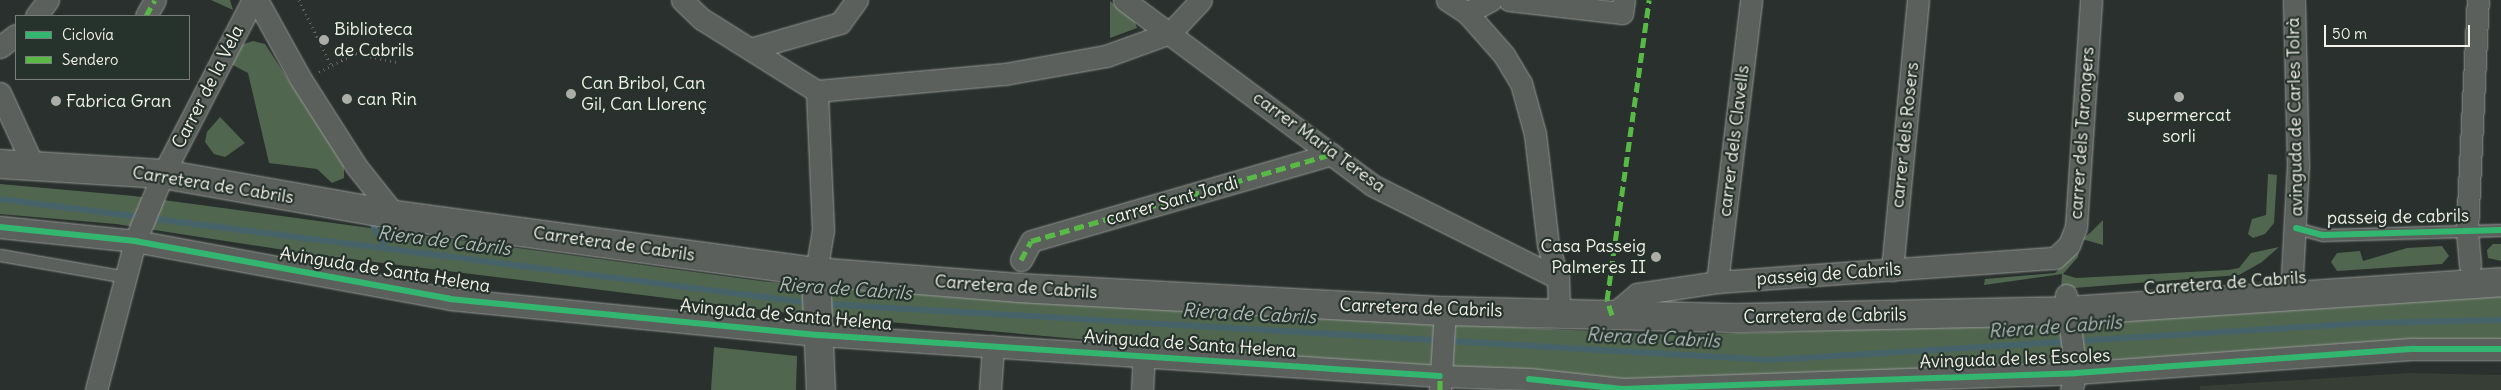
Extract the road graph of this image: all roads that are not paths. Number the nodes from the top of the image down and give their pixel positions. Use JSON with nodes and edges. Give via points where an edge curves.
{"nodes":[{"id":1,"x":48,"y":0,"type":"edge"},
{"id":2,"x":155,"y":0,"type":"edge"},
{"id":3,"x":682,"y":0,"type":"edge"},
{"id":4,"x":857,"y":0,"type":"edge"},
{"id":5,"x":1124,"y":0,"type":"edge"},
{"id":6,"x":1201,"y":0,"type":"edge"},
{"id":7,"x":1447,"y":0,"type":"edge"},
{"id":8,"x":1491,"y":0,"type":"edge"},
{"id":9,"x":1509,"y":0,"type":"edge"},
{"id":10,"x":1750,"y":0,"type":"edge"},
{"id":11,"x":1918,"y":0,"type":"edge"},
{"id":12,"x":2092,"y":0,"type":"edge"},
{"id":13,"x":2294,"y":0,"type":"edge"},
{"id":14,"x":2478,"y":0,"type":"edge"},
{"id":15,"x":255,"y":6,"type":"edge"},
{"id":16,"x":1623,"y":7,"type":"edge"},
{"id":17,"x":1467,"y":13,"type":"junction"},
{"id":18,"x":37,"y":15,"type":"edge"},
{"id":19,"x":147,"y":15,"type":"edge"},
{"id":20,"x":1170,"y":33,"type":"junction"},
{"id":21,"x":15,"y":36,"type":"edge"},
{"id":22,"x":0,"y":47,"type":"edge"},
{"id":23,"x":750,"y":49,"type":"junction"},
{"id":24,"x":817,"y":91,"type":"junction"},
{"id":25,"x":0,"y":93,"type":"edge"},
{"id":26,"x":1332,"y":154,"type":"junction"},
{"id":27,"x":0,"y":164,"type":"edge"},
{"id":28,"x":34,"y":166,"type":"junction"},
{"id":29,"x":159,"y":182,"type":"junction"},
{"id":30,"x":394,"y":215,"type":"junction"},
{"id":31,"x":0,"y":227,"type":"edge"},
{"id":32,"x":2296,"y":228,"type":"junction"},
{"id":33,"x":2467,"y":230,"type":"junction"},
{"id":34,"x":2501,"y":230,"type":"edge"},
{"id":35,"x":138,"y":234,"type":"junction"},
{"id":36,"x":0,"y":254,"type":"edge"},
{"id":37,"x":2055,"y":258,"type":"joint"},
{"id":38,"x":1021,"y":260,"type":"dead end"},
{"id":39,"x":2501,"y":264,"type":"edge"},
{"id":40,"x":2470,"y":265,"type":"junction"},
{"id":41,"x":1892,"y":270,"type":"junction"},
{"id":42,"x":126,"y":276,"type":"junction"},
{"id":43,"x":816,"y":278,"type":"junction"},
{"id":44,"x":1558,"y":278,"type":"junction"},
{"id":45,"x":1717,"y":282,"type":"junction"},
{"id":46,"x":2501,"y":282,"type":"edge"},
{"id":47,"x":2292,"y":286,"type":"junction"},
{"id":48,"x":2068,"y":308,"type":"junction"},
{"id":49,"x":1559,"y":314,"type":"junction"},
{"id":50,"x":1612,"y":315,"type":"junction"},
{"id":51,"x":1444,"y":316,"type":"junction"},
{"id":52,"x":819,"y":328,"type":"junction"},
{"id":53,"x":993,"y":346,"type":"junction"},
{"id":54,"x":2501,"y":349,"type":"edge"},
{"id":55,"x":1144,"y":356,"type":"junction"},
{"id":56,"x":2074,"y":375,"type":"edge"},
{"id":57,"x":1440,"y":377,"type":"edge"},
{"id":58,"x":1529,"y":384,"type":"edge"},
{"id":59,"x":96,"y":390,"type":"edge"},
{"id":60,"x":821,"y":390,"type":"edge"},
{"id":61,"x":990,"y":390,"type":"edge"},
{"id":62,"x":1142,"y":390,"type":"edge"}],
"edges":[{"from":1,"to":18,"type":"street"},
{"from":2,"to":19,"type":"street"},
{"from":3,"to":23,"type":"street","via":[[702,19]]},
{"from":4,"to":23,"type":"street","via":[[840,23]]},
{"from":5,"to":20,"type":"street"},
{"from":6,"to":20,"type":"street"},
{"from":7,"to":17,"type":"street"},
{"from":8,"to":17,"type":"street"},
{"from":9,"to":16,"type":"street"},
{"from":10,"to":45,"type":"street","name":"carrer dels Clavells"},
{"from":11,"to":41,"type":"street","name":"carrer dels Rosers"},
{"from":12,"to":37,"type":"street","name":"carrer dels Tarongers","via":[[2076,227],[2069,245]]},
{"from":13,"to":32,"type":"street","name":"avinguda de Carles Tolrà"},
{"from":14,"to":33,"type":"street"},
{"from":15,"to":29,"type":"street","name":"Carrer de la Vela"},
{"from":15,"to":30,"type":"street","via":[[356,166]]},
{"from":17,"to":44,"type":"street","via":[[1504,56],[1521,83],[1535,134],[1548,245]]},
{"from":20,"to":24,"type":"street","via":[[1106,56],[1005,74]]},
{"from":20,"to":26,"type":"street","name":"carrer Maria Teresa"},
{"from":21,"to":22,"type":"street"},
{"from":23,"to":24,"type":"street"},
{"from":24,"to":43,"type":"street","via":[[823,230]]},
{"from":25,"to":28,"type":"street"},
{"from":26,"to":38,"type":"street","name":"carrer Sant Jordi","via":[[1031,241]]},
{"from":26,"to":44,"type":"street","name":"carrer Maria Teresa","via":[[1372,184]]},
{"from":27,"to":28,"type":"street","name":"Carretera de Cabrils"},
{"from":28,"to":29,"type":"street","name":"Carretera de Cabrils"},
{"from":29,"to":30,"type":"street","name":"Carretera de Cabrils"},
{"from":29,"to":35,"type":"street","name":"Carrer de la Vela"},
{"from":30,"to":43,"type":"street","name":"Carretera de Cabrils"},
{"from":31,"to":35,"type":"street","name":"Avinguda de Santa Helena"},
{"from":32,"to":33,"type":"lane","name":"passeig de cabrils","via":[[2323,236]]},
{"from":32,"to":47,"type":"street","name":"avinguda de Carles Tolrà"},
{"from":33,"to":34,"type":"lane","name":"passeig de cabrils"},
{"from":33,"to":40,"type":"street"},
{"from":35,"to":42,"type":"street","name":"Carrer de la Vela"},
{"from":35,"to":52,"type":"street","name":"Avinguda de Santa Helena","via":[[450,299]]},
{"from":36,"to":42,"type":"lane"},
{"from":37,"to":41,"type":"street","name":"passeig de Cabrils"},
{"from":39,"to":40,"type":"street","name":"Carretera de Cabrils"},
{"from":40,"to":47,"type":"street","name":"Carretera de Cabrils"},
{"from":41,"to":45,"type":"street","name":"passeig de Cabrils"},
{"from":42,"to":59,"type":"street","name":"Carrer de la Vela"},
{"from":43,"to":51,"type":"street","name":"Carretera de Cabrils"},
{"from":43,"to":52,"type":"street"},
{"from":44,"to":49,"type":"street"},
{"from":45,"to":50,"type":"street","name":"passeig de Cabrils","via":[[1636,294]]},
{"from":46,"to":47,"type":"street","name":"Carretera de Cabrils"},
{"from":47,"to":48,"type":"street","name":"Carretera de Cabrils"},
{"from":48,"to":50,"type":"street","name":"Carretera de Cabrils","via":[[1742,318]]},
{"from":48,"to":56,"type":"street"},
{"from":49,"to":50,"type":"street","name":"Carretera de Cabrils"},
{"from":49,"to":51,"type":"street","name":"Carretera de Cabrils"},
{"from":51,"to":57,"type":"street"},
{"from":52,"to":53,"type":"street","name":"Avinguda de Santa Helena"},
{"from":52,"to":60,"type":"street"},
{"from":53,"to":55,"type":"street","name":"Avinguda de Santa Helena"},
{"from":53,"to":61,"type":"street"},
{"from":54,"to":56,"type":"street","name":"Avinguda de les Escoles","via":[[2414,349]]},
{"from":55,"to":57,"type":"street","name":"Avinguda de Santa Helena"},
{"from":55,"to":62,"type":"street"},
{"from":56,"to":58,"type":"street","name":"Avinguda de les Escoles","via":[[1622,389]]},
{"from":57,"to":58,"type":"street","name":"Avinguda de Santa Helena"}]}
